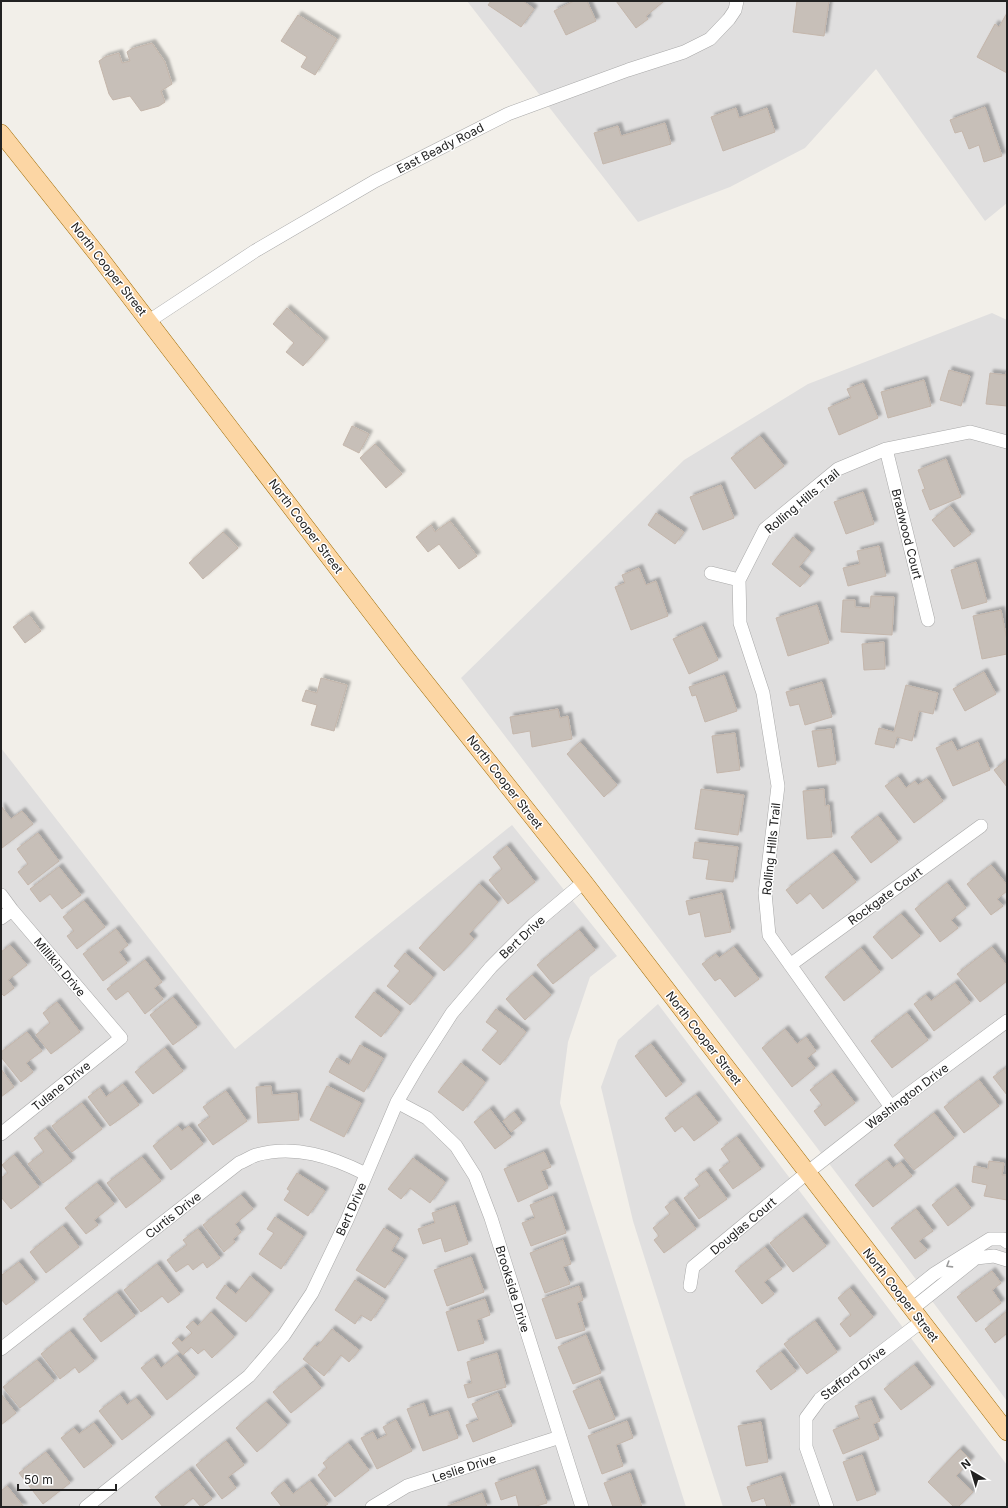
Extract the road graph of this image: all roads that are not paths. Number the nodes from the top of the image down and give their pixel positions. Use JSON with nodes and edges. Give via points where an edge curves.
{"nodes":[{"id":1,"x":737,"y":1,"type":"edge"},
{"id":2,"x":1,"y":133,"type":"edge"},
{"id":3,"x":149,"y":321,"type":"junction"},
{"id":4,"x":1007,"y":442,"type":"edge"},
{"id":5,"x":886,"y":449,"type":"junction"},
{"id":6,"x":711,"y":574,"type":"dead end"},
{"id":7,"x":739,"y":580,"type":"junction"},
{"id":8,"x":928,"y":620,"type":"dead end"},
{"id":9,"x":981,"y":826,"type":"dead end"},
{"id":10,"x":584,"y":882,"type":"junction"},
{"id":11,"x":1,"y":895,"type":"edge"},
{"id":12,"x":12,"y":910,"type":"junction"},
{"id":13,"x":1,"y":918,"type":"edge"},
{"id":14,"x":790,"y":965,"type":"junction"},
{"id":15,"x":1007,"y":1021,"type":"edge"},
{"id":16,"x":121,"y":1038,"type":"joint"},
{"id":17,"x":397,"y":1102,"type":"junction"},
{"id":18,"x":891,"y":1107,"type":"junction"},
{"id":19,"x":1,"y":1134,"type":"edge"},
{"id":20,"x":808,"y":1172,"type":"junction"},
{"id":21,"x":366,"y":1174,"type":"junction"},
{"id":22,"x":1007,"y":1242,"type":"edge"},
{"id":23,"x":973,"y":1255,"type":"junction"},
{"id":24,"x":1007,"y":1260,"type":"edge"},
{"id":25,"x":690,"y":1286,"type":"dead end"},
{"id":26,"x":913,"y":1309,"type":"junction"},
{"id":27,"x":1,"y":1349,"type":"edge"},
{"id":28,"x":1007,"y":1432,"type":"edge"},
{"id":29,"x":560,"y":1438,"type":"junction"},
{"id":30,"x":86,"y":1507,"type":"edge"},
{"id":31,"x":372,"y":1507,"type":"edge"},
{"id":32,"x":582,"y":1507,"type":"edge"},
{"id":33,"x":827,"y":1507,"type":"edge"}],
"edges":[{"from":1,"to":3,"type":"street","name":"East Beady Road","via":[[736,10],[710,39],[684,52],[494,121],[375,181],[255,251]]},
{"from":2,"to":3,"type":"main road","name":"North Cooper Street"},
{"from":3,"to":10,"type":"main road","name":"North Cooper Street","via":[[407,659]]},
{"from":4,"to":5,"type":"street","name":"Rolling Hills Trail","via":[[970,432]]},
{"from":5,"to":7,"type":"street","name":"Rolling Hills Trail","via":[[838,469],[765,528]]},
{"from":5,"to":8,"type":"street","name":"Bradwood Court"},
{"from":6,"to":7,"type":"street"},
{"from":7,"to":14,"type":"street","name":"Rolling Hills Trail","via":[[740,623],[763,693],[778,786],[765,893],[769,935]]},
{"from":9,"to":14,"type":"street","name":"Rockgate Court"},
{"from":10,"to":17,"type":"street","name":"Bert Drive","via":[[534,924],[491,967],[452,1013]]},
{"from":10,"to":20,"type":"main road","name":"North Cooper Street"},
{"from":11,"to":12,"type":"street","name":"Millikin Drive"},
{"from":12,"to":13,"type":"street"},
{"from":12,"to":16,"type":"street","name":"Millikin Drive"},
{"from":14,"to":18,"type":"street","name":"Rolling Hills Trail"},
{"from":15,"to":18,"type":"street","name":"Washington Drive"},
{"from":16,"to":19,"type":"street","name":"Tulane Drive"},
{"from":17,"to":21,"type":"street","name":"Bert Drive"},
{"from":17,"to":29,"type":"street","name":"Brookside Drive","via":[[427,1118],[456,1146],[475,1176],[491,1218]]},
{"from":18,"to":20,"type":"street","name":"Washington Drive"},
{"from":20,"to":25,"type":"street","name":"Douglas Court","via":[[693,1267]]},
{"from":20,"to":26,"type":"main road","name":"North Cooper Street"},
{"from":21,"to":27,"type":"street","name":"Curtis Drive","via":[[322,1155],[299,1151],[255,1155],[239,1163]]},
{"from":21,"to":30,"type":"street","name":"Bert Drive","via":[[312,1293],[284,1335],[249,1376]]},
{"from":22,"to":23,"type":"street","name":"Stafford Drive","via":[[1003,1239],[990,1239]]},
{"from":23,"to":24,"type":"street","via":[[994,1256]]},
{"from":23,"to":26,"type":"street","name":"Stafford Drive"},
{"from":26,"to":28,"type":"main road","name":"North Cooper Street"},
{"from":26,"to":33,"type":"street","name":"Stafford Drive","via":[[820,1399],[806,1418],[806,1447]]},
{"from":29,"to":31,"type":"street","name":"Leslie Drive","via":[[407,1486]]},
{"from":29,"to":32,"type":"street","name":"Brookside Drive"}]}
